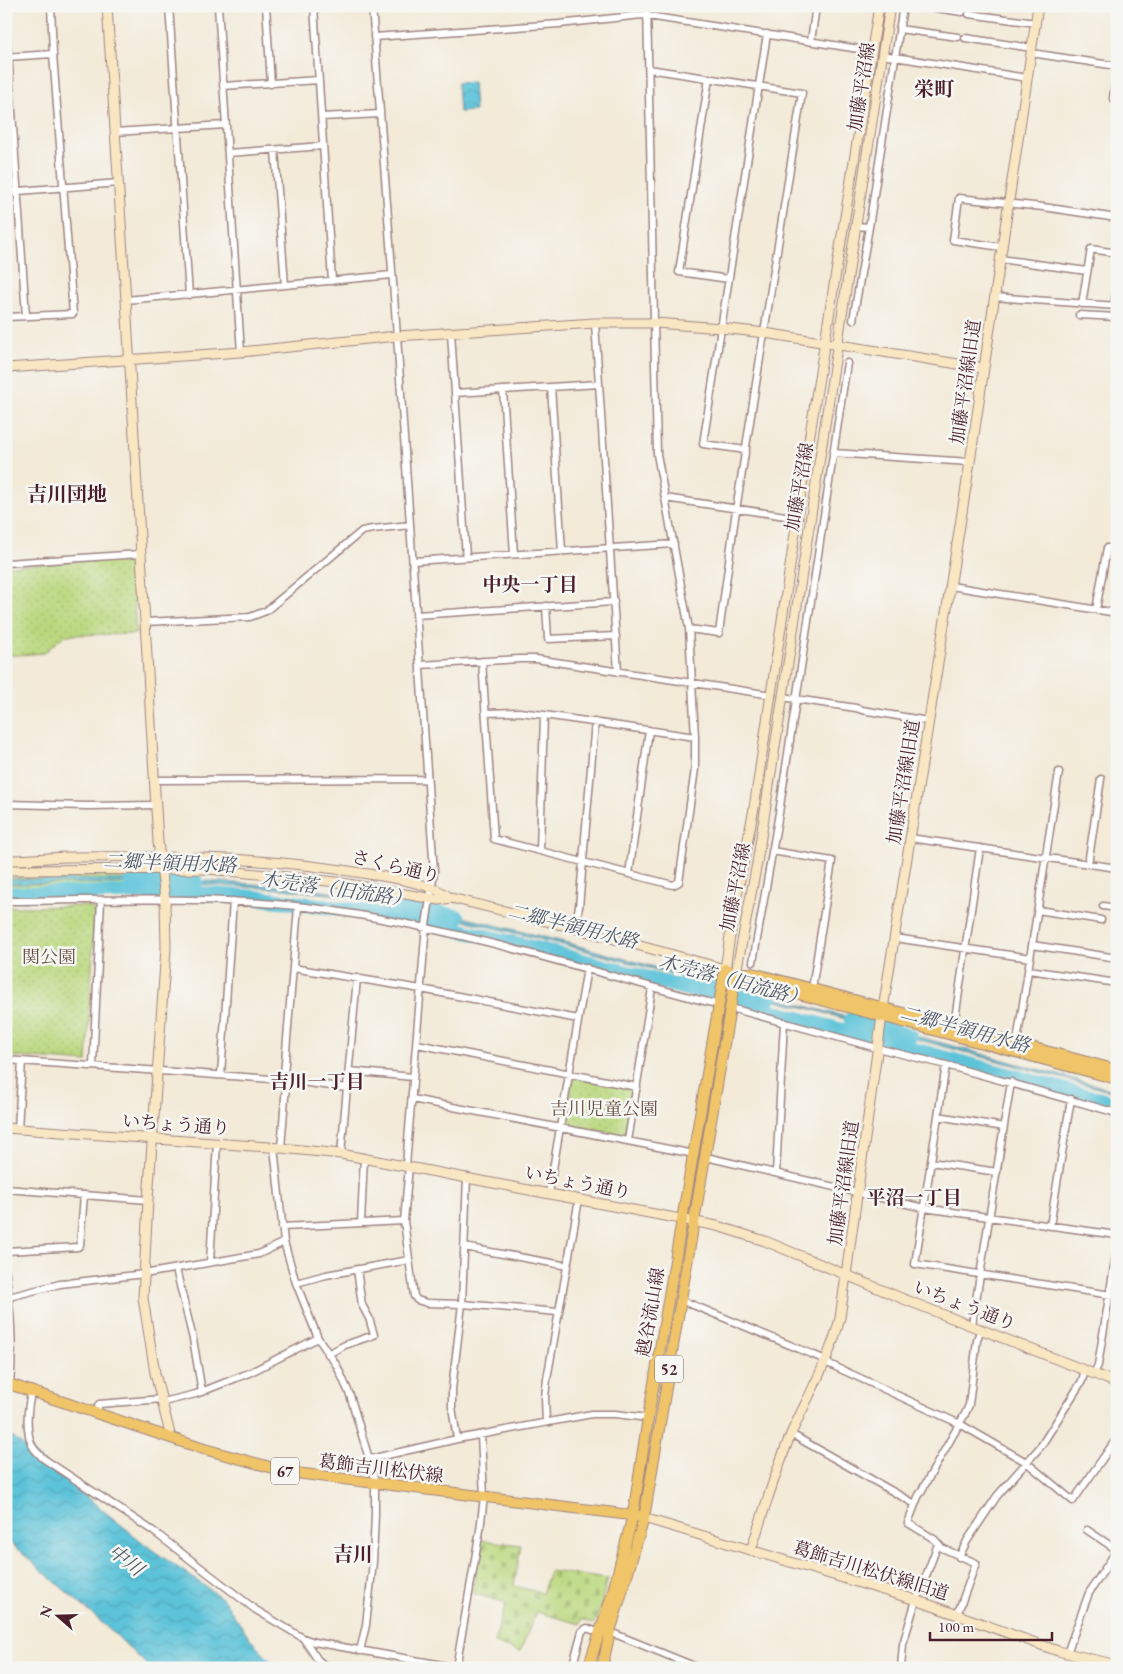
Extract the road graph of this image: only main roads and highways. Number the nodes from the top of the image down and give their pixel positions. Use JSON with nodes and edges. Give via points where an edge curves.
{"nodes":[{"id":1,"x":736,"y":973,"type":"junction"},
{"id":2,"x":882,"y":1016,"type":"junction"},
{"id":3,"x":1117,"y":1070,"type":"edge"},
{"id":4,"x":1117,"y":1079,"type":"edge"},
{"id":5,"x":8,"y":1384,"type":"edge"},
{"id":6,"x":633,"y":1515,"type":"junction"},
{"id":7,"x":644,"y":1518,"type":"junction"},
{"id":8,"x":605,"y":1633,"type":"junction"},
{"id":9,"x":603,"y":1667,"type":"edge"},
{"id":10,"x":588,"y":1668,"type":"edge"}],
"edges":[{"from":1,"to":2,"type":"main road","via":[[750,981]]},
{"from":1,"to":2,"type":"main road","via":[[752,972],[812,989]]},
{"from":1,"to":6,"type":"main road","name":"越谷流山線","number":"52","via":[[726,969]]},
{"from":1,"to":7,"type":"main road","name":"越谷流山線","number":"52"},
{"from":2,"to":3,"type":"main road","via":[[954,1026]]},
{"from":2,"to":4,"type":"main road"},
{"from":5,"to":6,"type":"main road","name":"葛飾吉川松伏線","number":"67","via":[[171,1438],[288,1472]]},
{"from":6,"to":7,"type":"main road","name":"葛飾吉川松伏線","number":"67"},
{"from":6,"to":8,"type":"main road","name":"越谷流山線","number":"52"},
{"from":7,"to":8,"type":"main road","name":"越谷流山線","number":"52"},
{"from":8,"to":9,"type":"main road","name":"越谷流山線","number":"52"},
{"from":8,"to":10,"type":"main road","name":"越谷流山線","number":"52"}]}
